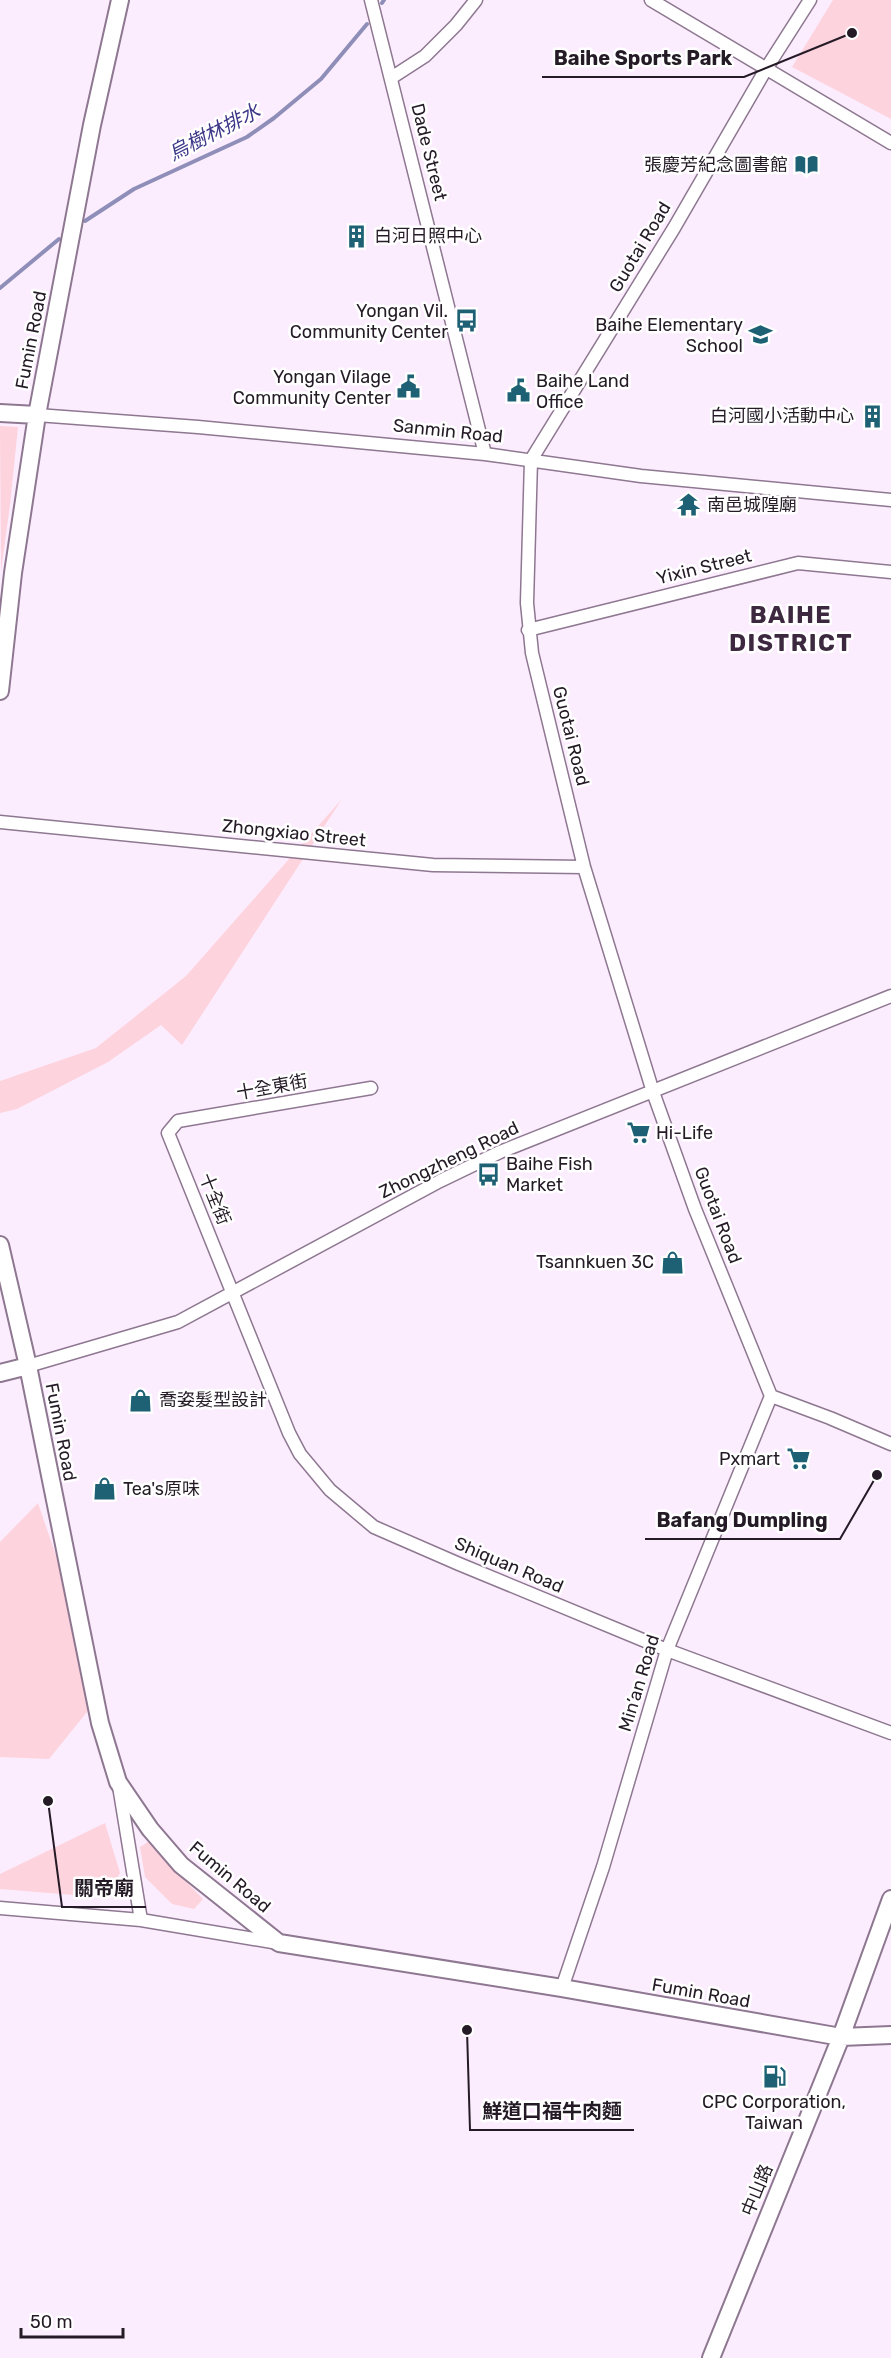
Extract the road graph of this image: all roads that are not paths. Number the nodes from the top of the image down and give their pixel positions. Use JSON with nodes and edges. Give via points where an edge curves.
{"nodes":[{"id":1,"x":120,"y":0,"type":"edge"},
{"id":2,"x":371,"y":0,"type":"edge"},
{"id":3,"x":476,"y":0,"type":"edge"},
{"id":4,"x":651,"y":0,"type":"edge"},
{"id":5,"x":810,"y":0,"type":"edge"},
{"id":6,"x":766,"y":69,"type":"junction"},
{"id":7,"x":391,"y":78,"type":"junction"},
{"id":8,"x":891,"y":143,"type":"edge"},
{"id":9,"x":0,"y":413,"type":"edge"},
{"id":10,"x":37,"y":415,"type":"junction"},
{"id":11,"x":485,"y":454,"type":"junction"},
{"id":12,"x":531,"y":460,"type":"junction"},
{"id":13,"x":891,"y":500,"type":"edge"},
{"id":14,"x":891,"y":572,"type":"edge"},
{"id":15,"x":528,"y":630,"type":"junction"},
{"id":16,"x":0,"y":691,"type":"edge"},
{"id":17,"x":0,"y":822,"type":"edge"},
{"id":18,"x":584,"y":867,"type":"junction"},
{"id":19,"x":891,"y":996,"type":"edge"},
{"id":20,"x":372,"y":1088,"type":"dead end"},
{"id":21,"x":653,"y":1092,"type":"junction"},
{"id":22,"x":178,"y":1121,"type":"joint"},
{"id":23,"x":0,"y":1245,"type":"edge"},
{"id":24,"x":233,"y":1293,"type":"junction"},
{"id":25,"x":28,"y":1366,"type":"junction"},
{"id":26,"x":0,"y":1373,"type":"edge"},
{"id":27,"x":771,"y":1396,"type":"junction"},
{"id":28,"x":891,"y":1444,"type":"edge"},
{"id":29,"x":667,"y":1650,"type":"junction"},
{"id":30,"x":891,"y":1733,"type":"edge"},
{"id":31,"x":118,"y":1782,"type":"junction"},
{"id":32,"x":891,"y":1899,"type":"edge"},
{"id":33,"x":0,"y":1908,"type":"edge"},
{"id":34,"x":141,"y":1920,"type":"junction"},
{"id":35,"x":279,"y":1943,"type":"junction"},
{"id":36,"x":562,"y":1988,"type":"junction"},
{"id":37,"x":891,"y":2035,"type":"edge"},
{"id":38,"x":841,"y":2037,"type":"junction"},
{"id":39,"x":711,"y":2358,"type":"edge"}],
"edges":[{"from":1,"to":10,"type":"main road","name":"Fumin Road"},
{"from":2,"to":7,"type":"street","name":"Dade Street"},
{"from":3,"to":7,"type":"street","via":[[425,56]]},
{"from":4,"to":6,"type":"street"},
{"from":5,"to":6,"type":"street","name":"Guotai Road"},
{"from":6,"to":8,"type":"street"},
{"from":6,"to":12,"type":"street","name":"Guotai Road","via":[[674,228]]},
{"from":7,"to":11,"type":"street","name":"Dade Street"},
{"from":9,"to":10,"type":"main road","name":"Sanmin Road"},
{"from":10,"to":11,"type":"street","name":"Sanmin Road"},
{"from":10,"to":16,"type":"main road","name":"Fumin Road"},
{"from":11,"to":12,"type":"street","name":"Sanmin Road"},
{"from":12,"to":13,"type":"street","name":"Sanmin Road","via":[[662,478]]},
{"from":12,"to":15,"type":"street","name":"Guotai Road"},
{"from":14,"to":15,"type":"street","name":"Yixin Street","via":[[798,563]]},
{"from":15,"to":18,"type":"street","name":"Guotai Road"},
{"from":17,"to":18,"type":"street","name":"Zhongxiao Street","via":[[433,865]]},
{"from":18,"to":21,"type":"street","name":"Guotai Road"},
{"from":19,"to":21,"type":"street","name":"Zhongzheng Road"},
{"from":20,"to":22,"type":"street","name":"十全東街"},
{"from":21,"to":24,"type":"street","name":"Zhongzheng Road","via":[[468,1167]]},
{"from":21,"to":27,"type":"street","name":"Guotai Road","via":[[695,1209]]},
{"from":22,"to":24,"type":"street","name":"十全街","via":[[168,1132]]},
{"from":23,"to":25,"type":"main road","name":"Fumin Road"},
{"from":24,"to":25,"type":"street","name":"Zhongzheng Road","via":[[178,1323]]},
{"from":24,"to":29,"type":"street","name":"Shiquan Road","via":[[300,1454],[345,1505],[374,1527]]},
{"from":25,"to":26,"type":"main road"},
{"from":25,"to":31,"type":"main road","name":"Fumin Road","via":[[100,1723]]},
{"from":27,"to":28,"type":"street"},
{"from":27,"to":29,"type":"street","name":"Min’an Road"},
{"from":29,"to":30,"type":"street","name":"Shiquan Road"},
{"from":29,"to":36,"type":"street","name":"Min’an Road","via":[[603,1867]]},
{"from":31,"to":34,"type":"street"},
{"from":31,"to":35,"type":"main road","name":"Fumin Road","via":[[181,1865]]},
{"from":32,"to":38,"type":"main road","name":"中山路"},
{"from":33,"to":34,"type":"street"},
{"from":34,"to":35,"type":"street"},
{"from":35,"to":36,"type":"main road","name":"Fumin Road"},
{"from":36,"to":38,"type":"main road","name":"Fumin Road"},
{"from":37,"to":38,"type":"main road","name":"Fumin Road"},
{"from":38,"to":39,"type":"main road","name":"中山路"}]}
